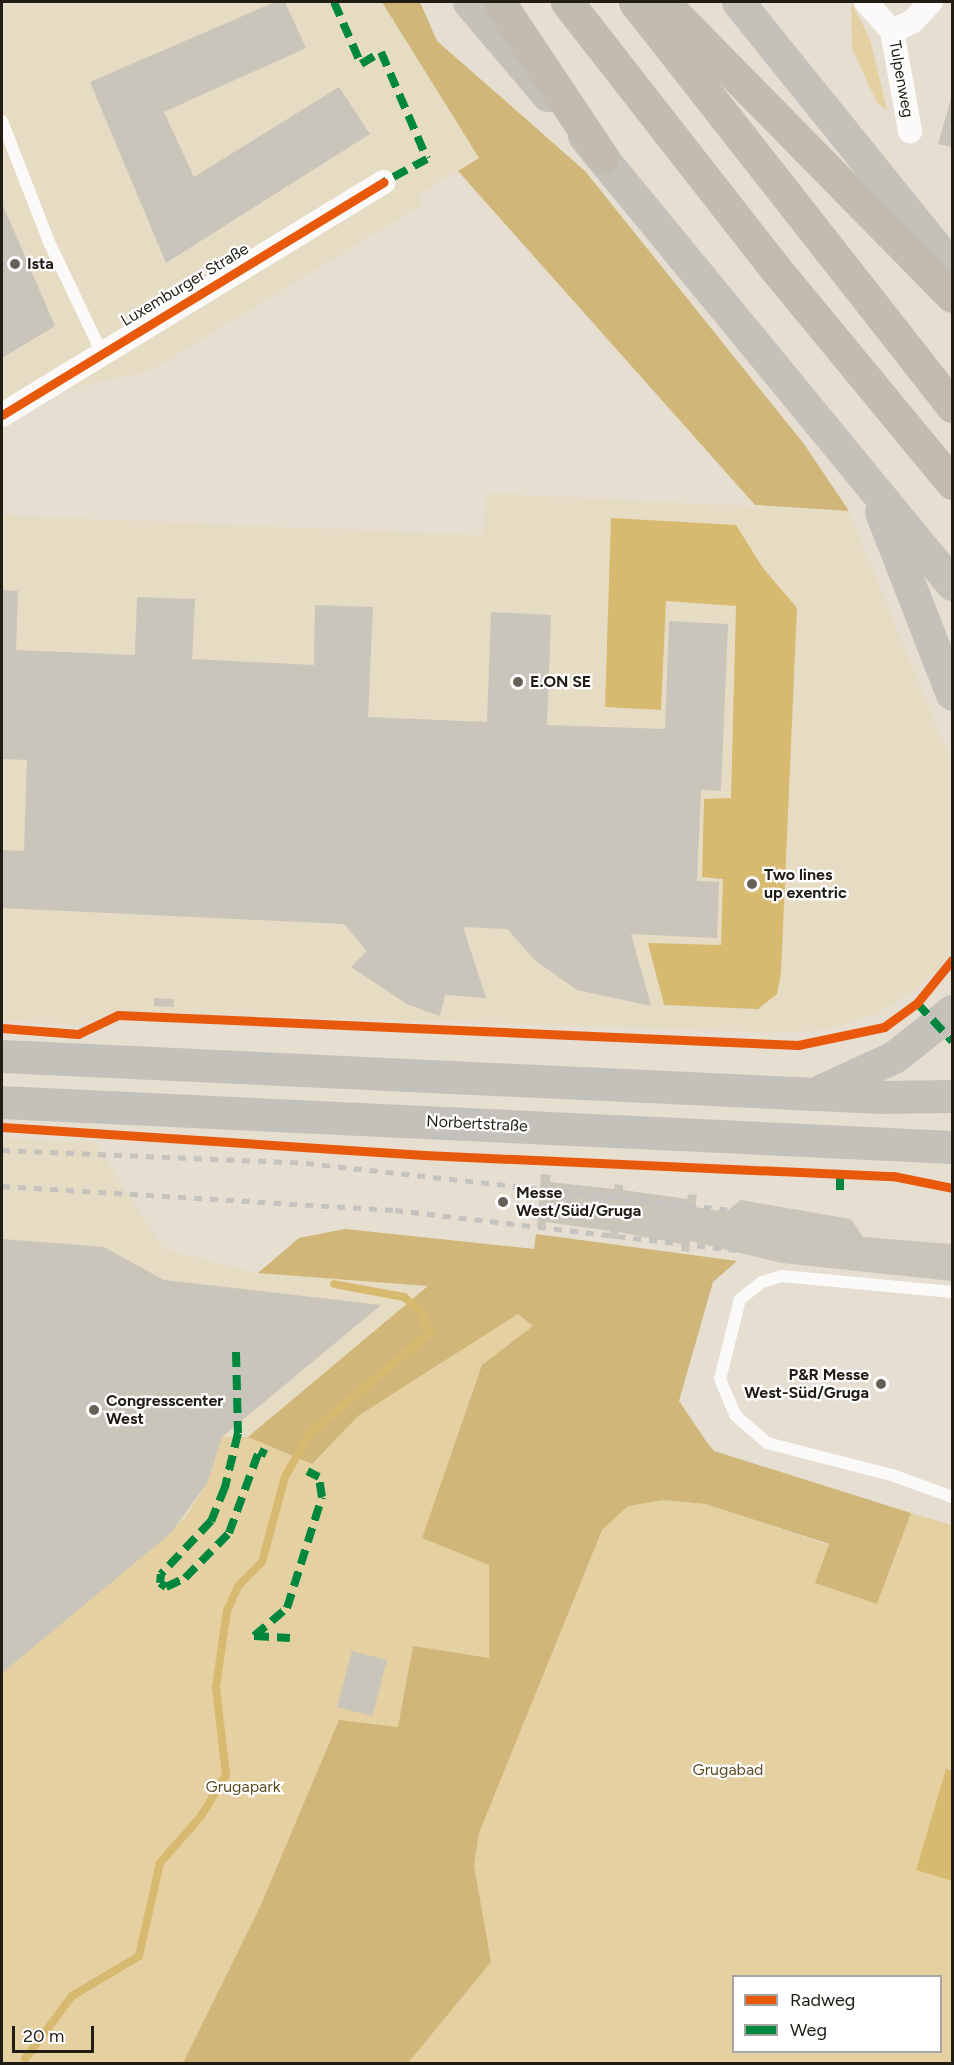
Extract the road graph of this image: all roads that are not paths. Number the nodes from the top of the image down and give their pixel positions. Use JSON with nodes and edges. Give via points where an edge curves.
{"nodes":[{"id":1,"x":470,"y":2,"type":"edge"},
{"id":2,"x":499,"y":2,"type":"edge"},
{"id":3,"x":567,"y":2,"type":"edge"},
{"id":4,"x":635,"y":2,"type":"edge"},
{"id":5,"x":663,"y":2,"type":"edge"},
{"id":6,"x":738,"y":2,"type":"edge"},
{"id":7,"x":866,"y":2,"type":"edge"},
{"id":8,"x":931,"y":2,"type":"edge"},
{"id":9,"x":892,"y":31,"type":"junction"},
{"id":10,"x":2,"y":121,"type":"edge"},
{"id":11,"x":910,"y":131,"type":"dead end"},
{"id":12,"x":603,"y":158,"type":"junction"},
{"id":13,"x":384,"y":182,"type":"dead end"},
{"id":14,"x":952,"y":267,"type":"edge"},
{"id":15,"x":952,"y":296,"type":"edge"},
{"id":16,"x":102,"y":353,"type":"junction"},
{"id":17,"x":952,"y":406,"type":"edge"},
{"id":18,"x":2,"y":415,"type":"edge"},
{"id":19,"x":952,"y":483,"type":"edge"},
{"id":20,"x":870,"y":486,"type":"junction"},
{"id":21,"x":952,"y":584,"type":"edge"},
{"id":22,"x":952,"y":694,"type":"edge"},
{"id":23,"x":952,"y":1011,"type":"edge"},
{"id":24,"x":2,"y":1056,"type":"edge"},
{"id":25,"x":816,"y":1093,"type":"junction"},
{"id":26,"x":952,"y":1096,"type":"edge"},
{"id":27,"x":2,"y":1102,"type":"edge"},
{"id":28,"x":952,"y":1147,"type":"edge"},
{"id":29,"x":952,"y":1292,"type":"edge"},
{"id":30,"x":952,"y":1497,"type":"edge"}],
"edges":[{"from":1,"to":12,"type":"main road"},
{"from":2,"to":12,"type":"highway"},
{"from":3,"to":19,"type":"highway"},
{"from":4,"to":17,"type":"highway"},
{"from":5,"to":15,"type":"highway"},
{"from":6,"to":14,"type":"main road"},
{"from":7,"to":9,"type":"street","name":"Tulpenweg"},
{"from":8,"to":9,"type":"street","via":[[913,21]]},
{"from":9,"to":11,"type":"street","name":"Tulpenweg"},
{"from":10,"to":16,"type":"lane","via":[[49,242]]},
{"from":12,"to":20,"type":"main road"},
{"from":13,"to":16,"type":"street","name":"Luxemburger Straße"},
{"from":16,"to":18,"type":"street","name":"Luxemburger Straße"},
{"from":20,"to":21,"type":"main road"},
{"from":20,"to":22,"type":"main road"},
{"from":23,"to":25,"type":"main road","via":[[894,1057]]},
{"from":24,"to":25,"type":"main road"},
{"from":25,"to":26,"type":"main road"},
{"from":27,"to":28,"type":"main road","name":"Norbertstraße"},
{"from":29,"to":30,"type":"lane","via":[[782,1276],[762,1282],[740,1299],[720,1378],[735,1415],[767,1443],[892,1475]]}]}
